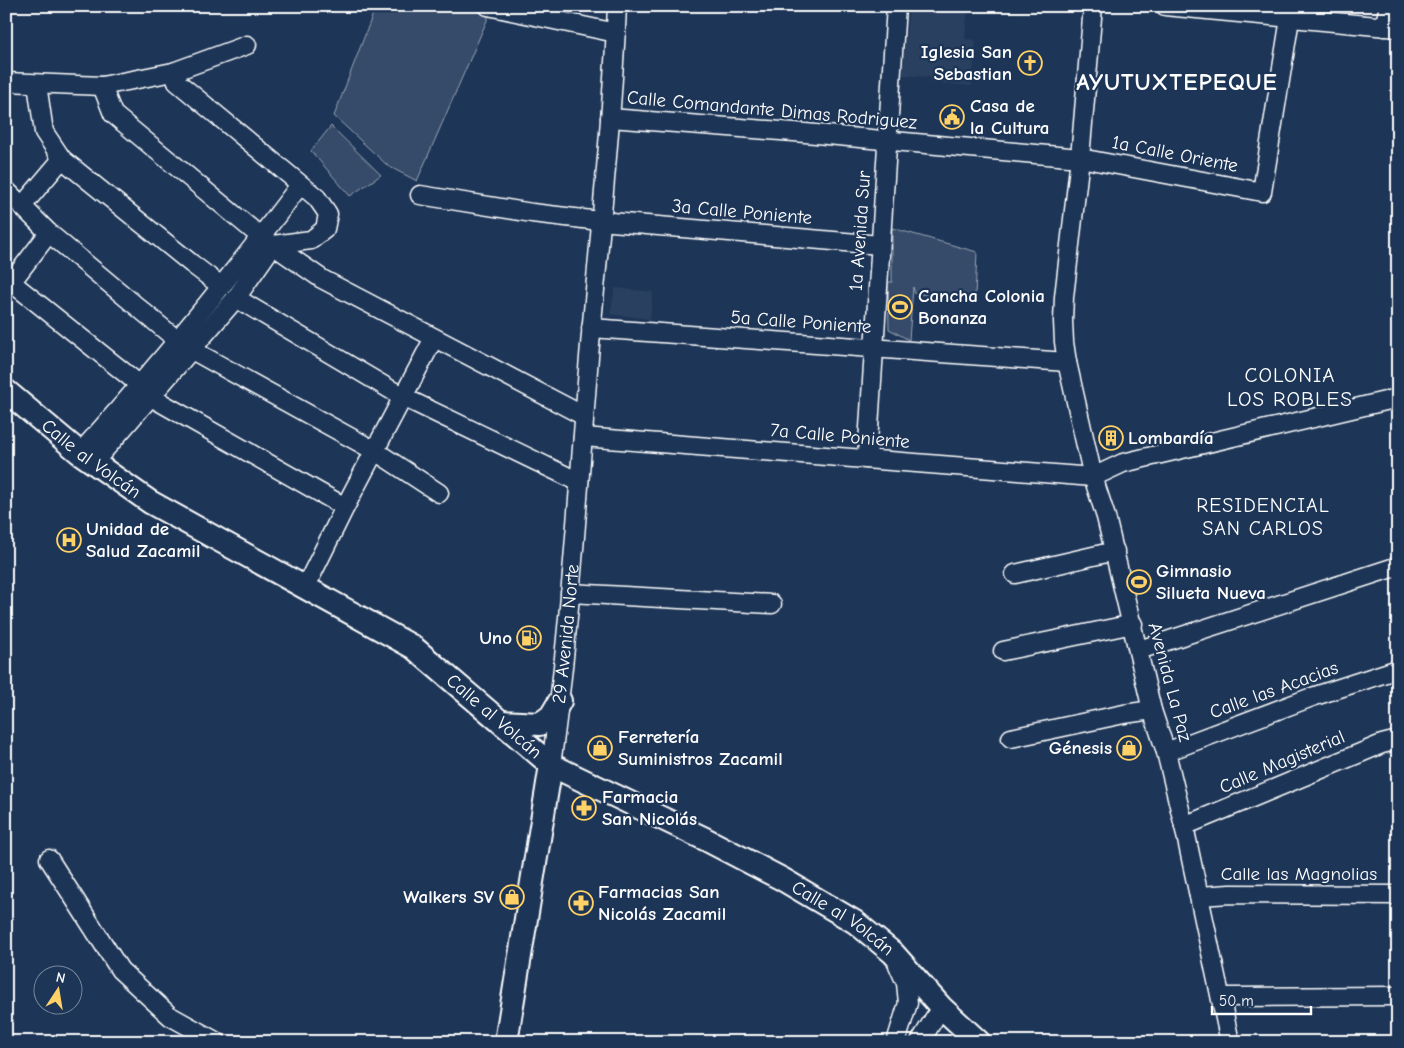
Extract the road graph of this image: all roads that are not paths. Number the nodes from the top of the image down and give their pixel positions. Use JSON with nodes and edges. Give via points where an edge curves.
{"nodes":[{"id":1,"x":488,"y":6,"type":"edge"},
{"id":2,"x":617,"y":6,"type":"edge"},
{"id":3,"x":896,"y":6,"type":"edge"},
{"id":4,"x":1093,"y":6,"type":"edge"},
{"id":5,"x":1165,"y":6,"type":"edge"},
{"id":6,"x":1389,"y":6,"type":"edge"},
{"id":7,"x":1292,"y":12,"type":"edge"},
{"id":8,"x":1391,"y":27,"type":"edge"},
{"id":9,"x":616,"y":33,"type":"junction"},
{"id":10,"x":247,"y":45,"type":"dead end"},
{"id":11,"x":174,"y":72,"type":"junction"},
{"id":12,"x":6,"y":82,"type":"edge"},
{"id":13,"x":38,"y":84,"type":"junction"},
{"id":14,"x":102,"y":86,"type":"junction"},
{"id":15,"x":610,"y":118,"type":"junction"},
{"id":16,"x":887,"y":140,"type":"junction"},
{"id":17,"x":1080,"y":158,"type":"junction"},
{"id":18,"x":62,"y":159,"type":"junction"},
{"id":19,"x":300,"y":185,"type":"junction"},
{"id":20,"x":6,"y":190,"type":"edge"},
{"id":21,"x":420,"y":194,"type":"dead end"},
{"id":22,"x":23,"y":206,"type":"junction"},
{"id":23,"x":600,"y":221,"type":"junction"},
{"id":24,"x":50,"y":233,"type":"junction"},
{"id":25,"x":267,"y":241,"type":"junction"},
{"id":26,"x":880,"y":245,"type":"junction"},
{"id":27,"x":8,"y":283,"type":"edge"},
{"id":28,"x":221,"y":286,"type":"junction"},
{"id":29,"x":236,"y":298,"type":"junction"},
{"id":30,"x":592,"y":328,"type":"junction"},
{"id":31,"x":434,"y":338,"type":"junction"},
{"id":32,"x":177,"y":340,"type":"junction"},
{"id":33,"x":874,"y":348,"type":"junction"},
{"id":34,"x":192,"y":350,"type":"junction"},
{"id":35,"x":1067,"y":362,"type":"junction"},
{"id":36,"x":6,"y":390,"type":"edge"},
{"id":37,"x":146,"y":391,"type":"junction"},
{"id":38,"x":403,"y":397,"type":"junction"},
{"id":39,"x":1398,"y":398,"type":"edge"},
{"id":40,"x":584,"y":416,"type":"junction"},
{"id":41,"x":583,"y":437,"type":"junction"},
{"id":42,"x":375,"y":451,"type":"junction"},
{"id":43,"x":87,"y":458,"type":"junction"},
{"id":44,"x":866,"y":459,"type":"junction"},
{"id":45,"x":1093,"y":477,"type":"junction"},
{"id":46,"x":579,"y":482,"type":"junction"},
{"id":47,"x":439,"y":493,"type":"dead end"},
{"id":48,"x":345,"y":507,"type":"junction"},
{"id":49,"x":1115,"y":551,"type":"junction"},
{"id":50,"x":1398,"y":566,"type":"edge"},
{"id":51,"x":1015,"y":574,"type":"dead end"},
{"id":52,"x":305,"y":588,"type":"junction"},
{"id":53,"x":570,"y":592,"type":"junction"},
{"id":54,"x":772,"y":604,"type":"dead end"},
{"id":55,"x":1133,"y":624,"type":"junction"},
{"id":56,"x":1139,"y":650,"type":"junction"},
{"id":57,"x":1003,"y":651,"type":"dead end"},
{"id":58,"x":1398,"y":669,"type":"edge"},
{"id":59,"x":560,"y":701,"type":"junction"},
{"id":60,"x":1152,"y":710,"type":"junction"},
{"id":61,"x":501,"y":722,"type":"junction"},
{"id":62,"x":1011,"y":738,"type":"dead end"},
{"id":63,"x":1398,"y":740,"type":"edge"},
{"id":64,"x":1166,"y":752,"type":"junction"},
{"id":65,"x":551,"y":765,"type":"junction"},
{"id":66,"x":1184,"y":826,"type":"junction"},
{"id":67,"x":49,"y":859,"type":"dead end"},
{"id":68,"x":1398,"y":895,"type":"edge"},
{"id":69,"x":1199,"y":896,"type":"junction"},
{"id":70,"x":893,"y":953,"type":"junction"},
{"id":71,"x":1398,"y":996,"type":"edge"},
{"id":72,"x":1221,"y":997,"type":"junction"},
{"id":73,"x":941,"y":1007,"type":"junction"},
{"id":74,"x":216,"y":1042,"type":"edge"},
{"id":75,"x":506,"y":1042,"type":"edge"},
{"id":76,"x":896,"y":1042,"type":"edge"},
{"id":77,"x":920,"y":1042,"type":"edge"},
{"id":78,"x":978,"y":1042,"type":"edge"},
{"id":79,"x":1230,"y":1042,"type":"edge"}],
"edges":[{"from":1,"to":9,"type":"street"},
{"from":2,"to":9,"type":"street","name":"29 Avenida Norte"},
{"from":3,"to":16,"type":"street","name":"1a Avenida Sur"},
{"from":4,"to":17,"type":"street","name":"Avenida La Paz"},
{"from":5,"to":7,"type":"street"},
{"from":6,"to":8,"type":"street"},
{"from":7,"to":8,"type":"street"},
{"from":7,"to":17,"type":"street","name":"1a Calle Oriente","via":[[1262,192]]},
{"from":9,"to":15,"type":"street","name":"29 Avenida Norte"},
{"from":10,"to":11,"type":"street"},
{"from":11,"to":14,"type":"street"},
{"from":11,"to":19,"type":"street","via":[[177,82]]},
{"from":12,"to":13,"type":"street"},
{"from":13,"to":14,"type":"street"},
{"from":13,"to":18,"type":"street","via":[[44,132]]},
{"from":14,"to":25,"type":"street","via":[[113,114]]},
{"from":15,"to":16,"type":"street","name":"Calle Comandante Dimas Rodriguez"},
{"from":15,"to":23,"type":"street","name":"29 Avenida Norte"},
{"from":16,"to":17,"type":"street","name":"Calle Comandante Dimas Rodriguez"},
{"from":16,"to":26,"type":"street","name":"1a Avenida Sur"},
{"from":17,"to":35,"type":"street","name":"Avenida La Paz","via":[[1063,309]]},
{"from":18,"to":22,"type":"street"},
{"from":18,"to":28,"type":"street"},
{"from":19,"to":25,"type":"street"},
{"from":19,"to":25,"type":"street","via":[[318,198],[328,214],[325,229],[311,240]]},
{"from":20,"to":22,"type":"street"},
{"from":21,"to":23,"type":"street","name":"3a Calle Poniente"},
{"from":22,"to":24,"type":"street"},
{"from":23,"to":26,"type":"street","name":"3a Calle Poniente"},
{"from":23,"to":30,"type":"street","name":"29 Avenida Norte"},
{"from":24,"to":27,"type":"street"},
{"from":24,"to":32,"type":"street"},
{"from":25,"to":28,"type":"street"},
{"from":25,"to":29,"type":"street"},
{"from":25,"to":31,"type":"street","via":[[322,279]]},
{"from":26,"to":33,"type":"street","name":"1a Avenida Sur"},
{"from":27,"to":37,"type":"street"},
{"from":28,"to":32,"type":"street"},
{"from":29,"to":34,"type":"street"},
{"from":29,"to":38,"type":"street"},
{"from":30,"to":33,"type":"street","name":"5a Calle Poniente"},
{"from":30,"to":40,"type":"street","name":"29 Avenida Norte"},
{"from":31,"to":38,"type":"street"},
{"from":31,"to":40,"type":"street"},
{"from":32,"to":37,"type":"street"},
{"from":33,"to":35,"type":"street","name":"5a Calle Poniente"},
{"from":33,"to":44,"type":"street","name":"1a Avenida Sur"},
{"from":34,"to":37,"type":"street"},
{"from":34,"to":42,"type":"street"},
{"from":35,"to":45,"type":"street","name":"Avenida La Paz"},
{"from":36,"to":43,"type":"main road","name":"Calle al Volcán"},
{"from":37,"to":43,"type":"street"},
{"from":37,"to":48,"type":"street"},
{"from":38,"to":42,"type":"street"},
{"from":38,"to":46,"type":"street"},
{"from":39,"to":45,"type":"street","via":[[1123,463]]},
{"from":40,"to":41,"type":"street","name":"29 Avenida Norte"},
{"from":41,"to":44,"type":"street","name":"7a Calle Poniente"},
{"from":41,"to":46,"type":"street","name":"29 Avenida Norte"},
{"from":42,"to":47,"type":"street"},
{"from":42,"to":48,"type":"street"},
{"from":43,"to":52,"type":"main road","name":"Calle al Volcán","via":[[150,502]]},
{"from":44,"to":45,"type":"street","name":"7a Calle Poniente"},
{"from":45,"to":49,"type":"street","name":"Avenida La Paz"},
{"from":46,"to":53,"type":"street","name":"29 Avenida Norte"},
{"from":48,"to":52,"type":"street"},
{"from":49,"to":51,"type":"street"},
{"from":49,"to":55,"type":"street","name":"Avenida La Paz"},
{"from":50,"to":56,"type":"street"},
{"from":52,"to":61,"type":"main road","name":"Calle al Volcán","via":[[413,647]]},
{"from":53,"to":54,"type":"street"},
{"from":53,"to":59,"type":"street","name":"29 Avenida Norte"},
{"from":55,"to":56,"type":"street","name":"Avenida La Paz"},
{"from":55,"to":57,"type":"street"},
{"from":56,"to":60,"type":"street","name":"Avenida La Paz"},
{"from":58,"to":64,"type":"street","name":"Calle las Acacias","via":[[1312,697]]},
{"from":59,"to":61,"type":"main road","via":[[551,716],[540,724]]},
{"from":59,"to":65,"type":"street","name":"29 Avenida Norte"},
{"from":60,"to":62,"type":"street"},
{"from":60,"to":64,"type":"street","name":"Avenida La Paz"},
{"from":61,"to":65,"type":"main road","name":"Calle al Volcán"},
{"from":63,"to":66,"type":"street","name":"Calle Magisterial"},
{"from":64,"to":66,"type":"street","name":"Avenida La Paz"},
{"from":65,"to":70,"type":"main road","name":"Calle al Volcán","via":[[782,879],[855,922]]},
{"from":65,"to":75,"type":"main road","name":"29 Avenida Norte"},
{"from":66,"to":69,"type":"street","name":"Avenida La Paz"},
{"from":67,"to":74,"type":"street","via":[[120,970],[170,1016]]},
{"from":68,"to":69,"type":"street","name":"Calle las Magnolias"},
{"from":69,"to":72,"type":"street","name":"Avenida La Paz"},
{"from":70,"to":73,"type":"main road","name":"Calle al Volcán"},
{"from":70,"to":76,"type":"street","via":[[908,993],[908,1004]]},
{"from":71,"to":72,"type":"street"},
{"from":72,"to":79,"type":"street","name":"Avenida La Paz"},
{"from":73,"to":77,"type":"street"},
{"from":73,"to":78,"type":"main road","name":"Calle al Volcán"}]}
